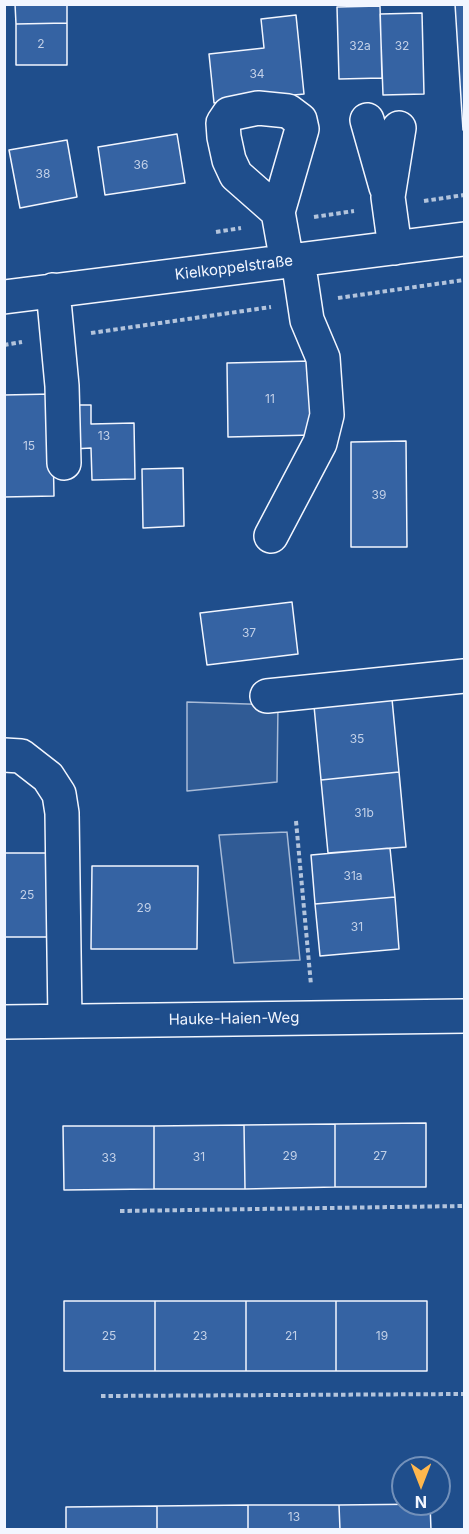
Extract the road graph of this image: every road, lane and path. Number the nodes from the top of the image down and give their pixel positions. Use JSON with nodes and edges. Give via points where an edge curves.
{"nodes":[{"id":1,"x":367,"y":120,"type":"dead end"},
{"id":2,"x":399,"y":128,"type":"dead end"},
{"id":3,"x":465,"y":195,"type":"edge"},
{"id":4,"x":389,"y":202,"type":"junction"},
{"id":5,"x":278,"y":217,"type":"junction"},
{"id":6,"x":213,"y":232,"type":"dead end"},
{"id":7,"x":465,"y":239,"type":"edge"},
{"id":8,"x":395,"y":248,"type":"junction"},
{"id":9,"x":292,"y":261,"type":"junction"},
{"id":10,"x":465,"y":280,"type":"edge"},
{"id":11,"x":53,"y":290,"type":"junction"},
{"id":12,"x":4,"y":297,"type":"edge"},
{"id":13,"x":304,"y":303,"type":"junction"},
{"id":14,"x":57,"y":338,"type":"junction"},
{"id":15,"x":4,"y":345,"type":"edge"},
{"id":16,"x":64,"y":463,"type":"dead end"},
{"id":17,"x":271,"y":536,"type":"dead end"},
{"id":18,"x":465,"y":676,"type":"edge"},
{"id":19,"x":267,"y":696,"type":"dead end"},
{"id":20,"x":4,"y":755,"type":"edge"},
{"id":21,"x":296,"y":821,"type":"dead end"},
{"id":22,"x":465,"y":1016,"type":"edge"},
{"id":23,"x":314,"y":1018,"type":"junction"},
{"id":24,"x":65,"y":1021,"type":"junction"},
{"id":25,"x":4,"y":1022,"type":"edge"},
{"id":26,"x":465,"y":1206,"type":"edge"},
{"id":27,"x":120,"y":1210,"type":"dead end"},
{"id":28,"x":465,"y":1394,"type":"edge"},
{"id":29,"x":102,"y":1396,"type":"dead end"}],
"edges":[{"from":1,"to":4,"type":"street"},
{"from":2,"to":4,"type":"street"},
{"from":3,"to":4,"type":"path"},
{"from":4,"to":5,"type":"path"},
{"from":4,"to":8,"type":"street"},
{"from":5,"to":6,"type":"path"},
{"from":5,"to":9,"type":"street"},
{"from":7,"to":8,"type":"street","name":"Kielkoppelstraße"},
{"from":8,"to":9,"type":"street","name":"Kielkoppelstraße"},
{"from":9,"to":11,"type":"street","name":"Kielkoppelstraße"},
{"from":9,"to":13,"type":"street"},
{"from":10,"to":13,"type":"path"},
{"from":11,"to":12,"type":"street","name":"Kielkoppelstraße"},
{"from":11,"to":14,"type":"street"},
{"from":13,"to":14,"type":"path"},
{"from":13,"to":17,"type":"street","via":[[323,358],[327,415],[320,443]]},
{"from":14,"to":15,"type":"path"},
{"from":14,"to":16,"type":"street"},
{"from":18,"to":19,"type":"street"},
{"from":20,"to":24,"type":"street","via":[[21,756],[48,777],[59,794]]},
{"from":21,"to":23,"type":"path"},
{"from":22,"to":23,"type":"street","name":"Hauke-Haien-Weg"},
{"from":23,"to":24,"type":"street","name":"Hauke-Haien-Weg"},
{"from":24,"to":25,"type":"street","name":"Hauke-Haien-Weg"},
{"from":26,"to":27,"type":"path"},
{"from":28,"to":29,"type":"path"}]}
